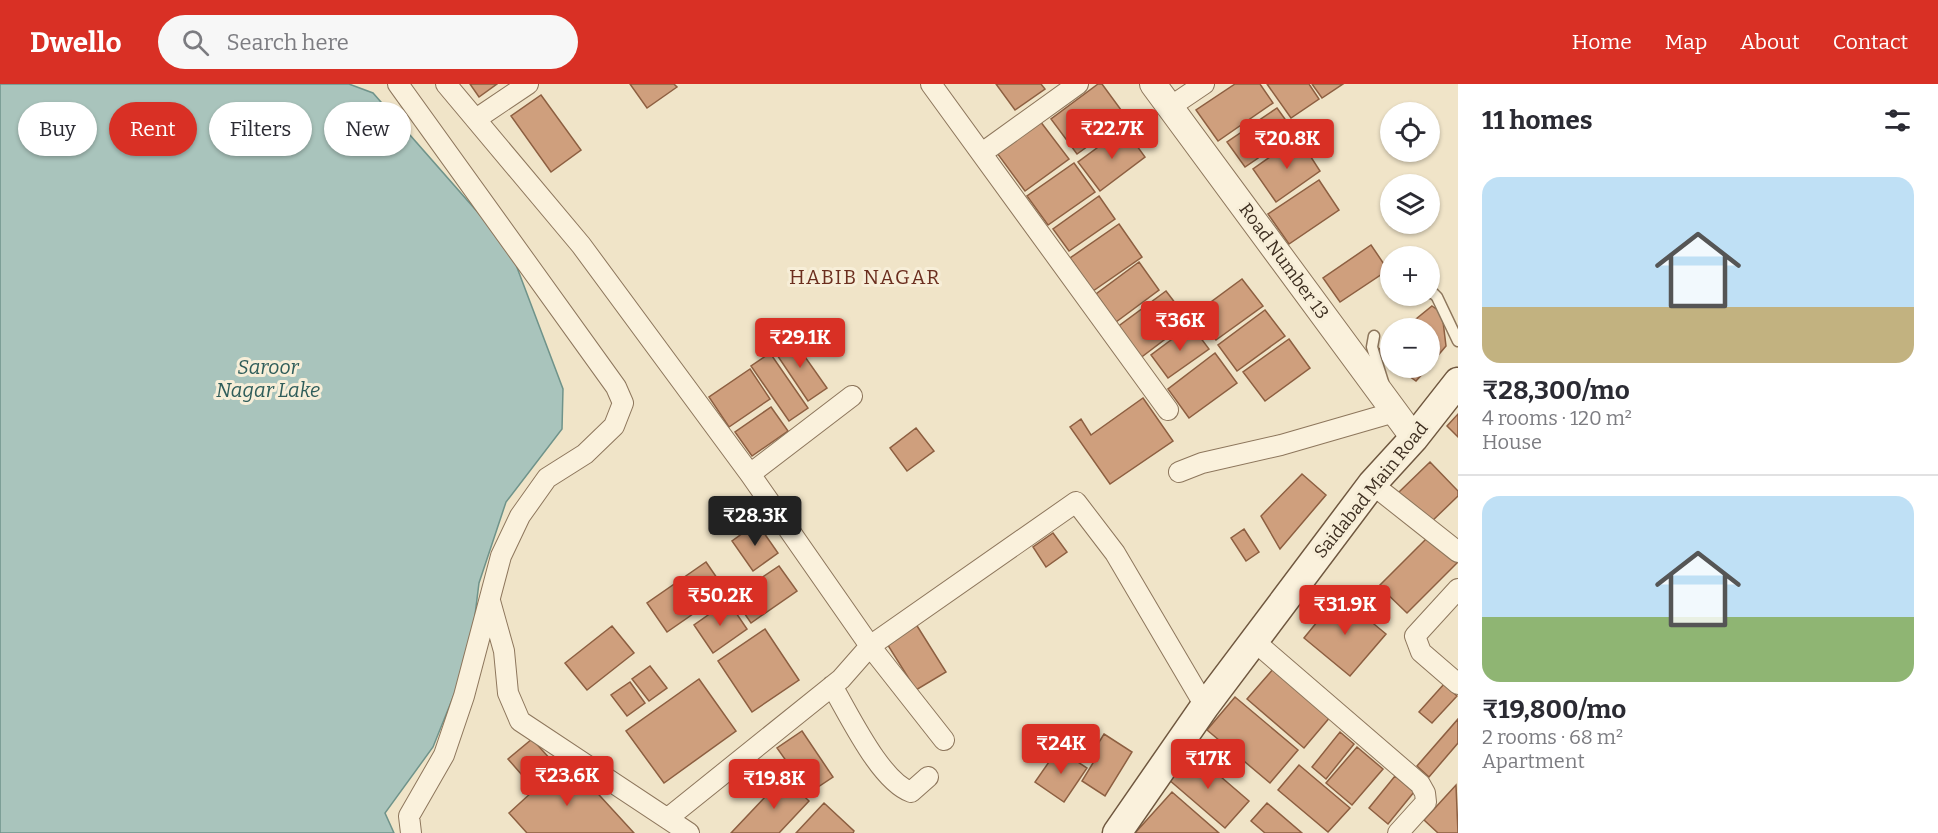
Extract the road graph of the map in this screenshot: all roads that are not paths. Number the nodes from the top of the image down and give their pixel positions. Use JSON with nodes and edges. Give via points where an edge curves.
{"nodes":[{"id":1,"x":398,"y":84,"type":"edge"},
{"id":2,"x":446,"y":84,"type":"edge"},
{"id":3,"x":528,"y":84,"type":"edge"},
{"id":4,"x":931,"y":84,"type":"edge"},
{"id":5,"x":1077,"y":84,"type":"edge"},
{"id":6,"x":1153,"y":84,"type":"edge"},
{"id":7,"x":1204,"y":84,"type":"edge"},
{"id":8,"x":1170,"y":107,"type":"junction"},
{"id":9,"x":476,"y":119,"type":"junction"},
{"id":10,"x":982,"y":153,"type":"junction"},
{"id":11,"x":1440,"y":303,"type":"edge"},
{"id":12,"x":1374,"y":336,"type":"dead end"},
{"id":13,"x":1458,"y":341,"type":"edge"},
{"id":14,"x":1458,"y":382,"type":"edge"},
{"id":15,"x":852,"y":396,"type":"dead end"},
{"id":16,"x":1393,"y":409,"type":"junction"},
{"id":17,"x":1168,"y":410,"type":"dead end"},
{"id":18,"x":1414,"y":438,"type":"junction"},
{"id":19,"x":1179,"y":472,"type":"dead end"},
{"id":20,"x":750,"y":474,"type":"junction"},
{"id":21,"x":1372,"y":484,"type":"junction"},
{"id":22,"x":1458,"y":552,"type":"edge"},
{"id":23,"x":1458,"y":589,"type":"edge"},
{"id":24,"x":489,"y":600,"type":"junction"},
{"id":25,"x":1254,"y":641,"type":"junction"},
{"id":26,"x":870,"y":646,"type":"junction"},
{"id":27,"x":1458,"y":684,"type":"edge"},
{"id":28,"x":832,"y":686,"type":"junction"},
{"id":29,"x":1205,"y":706,"type":"junction"},
{"id":30,"x":944,"y":740,"type":"dead end"},
{"id":31,"x":928,"y":777,"type":"dead end"},
{"id":32,"x":668,"y":818,"type":"junction"},
{"id":33,"x":411,"y":833,"type":"edge"},
{"id":34,"x":689,"y":833,"type":"edge"},
{"id":35,"x":1117,"y":833,"type":"edge"},
{"id":36,"x":1398,"y":833,"type":"edge"}],
"edges":[{"from":1,"to":24,"type":"street","via":[[616,387],[623,404],[614,426],[585,454],[548,478],[519,516],[501,556]]},
{"from":2,"to":9,"type":"street"},
{"from":3,"to":9,"type":"street"},
{"from":4,"to":10,"type":"street"},
{"from":5,"to":10,"type":"street"},
{"from":6,"to":8,"type":"street","name":"Road Number 13"},
{"from":7,"to":8,"type":"street"},
{"from":8,"to":16,"type":"street","name":"Road Number 13"},
{"from":9,"to":20,"type":"street","via":[[581,245]]},
{"from":10,"to":17,"type":"street"},
{"from":11,"to":13,"type":"lane"},
{"from":12,"to":16,"type":"lane","via":[[1372,347]]},
{"from":14,"to":18,"type":"main road","name":"Saidabad Main Road"},
{"from":15,"to":20,"type":"street"},
{"from":16,"to":18,"type":"street","name":"Road Number 13"},
{"from":16,"to":19,"type":"street"},
{"from":18,"to":21,"type":"main road","name":"Saidabad Main Road"},
{"from":20,"to":26,"type":"street"},
{"from":21,"to":22,"type":"street"},
{"from":21,"to":25,"type":"main road","name":"Saidabad Main Road"},
{"from":23,"to":27,"type":"street","via":[[1415,636],[1422,652]]},
{"from":24,"to":32,"type":"street","via":[[504,651],[508,693],[520,721]]},
{"from":24,"to":33,"type":"street","via":[[444,755],[409,816]]},
{"from":25,"to":29,"type":"main road","name":"Saidabad Main Road"},
{"from":25,"to":36,"type":"street","via":[[1420,784],[1426,802]]},
{"from":26,"to":28,"type":"street"},
{"from":26,"to":29,"type":"street","via":[[1076,502],[1115,553]]},
{"from":26,"to":30,"type":"street"},
{"from":28,"to":31,"type":"street","via":[[881,767],[908,791],[915,791]]},
{"from":28,"to":32,"type":"street"},
{"from":29,"to":35,"type":"main road","name":"Saidabad Main Road"},
{"from":32,"to":34,"type":"street"}]}
